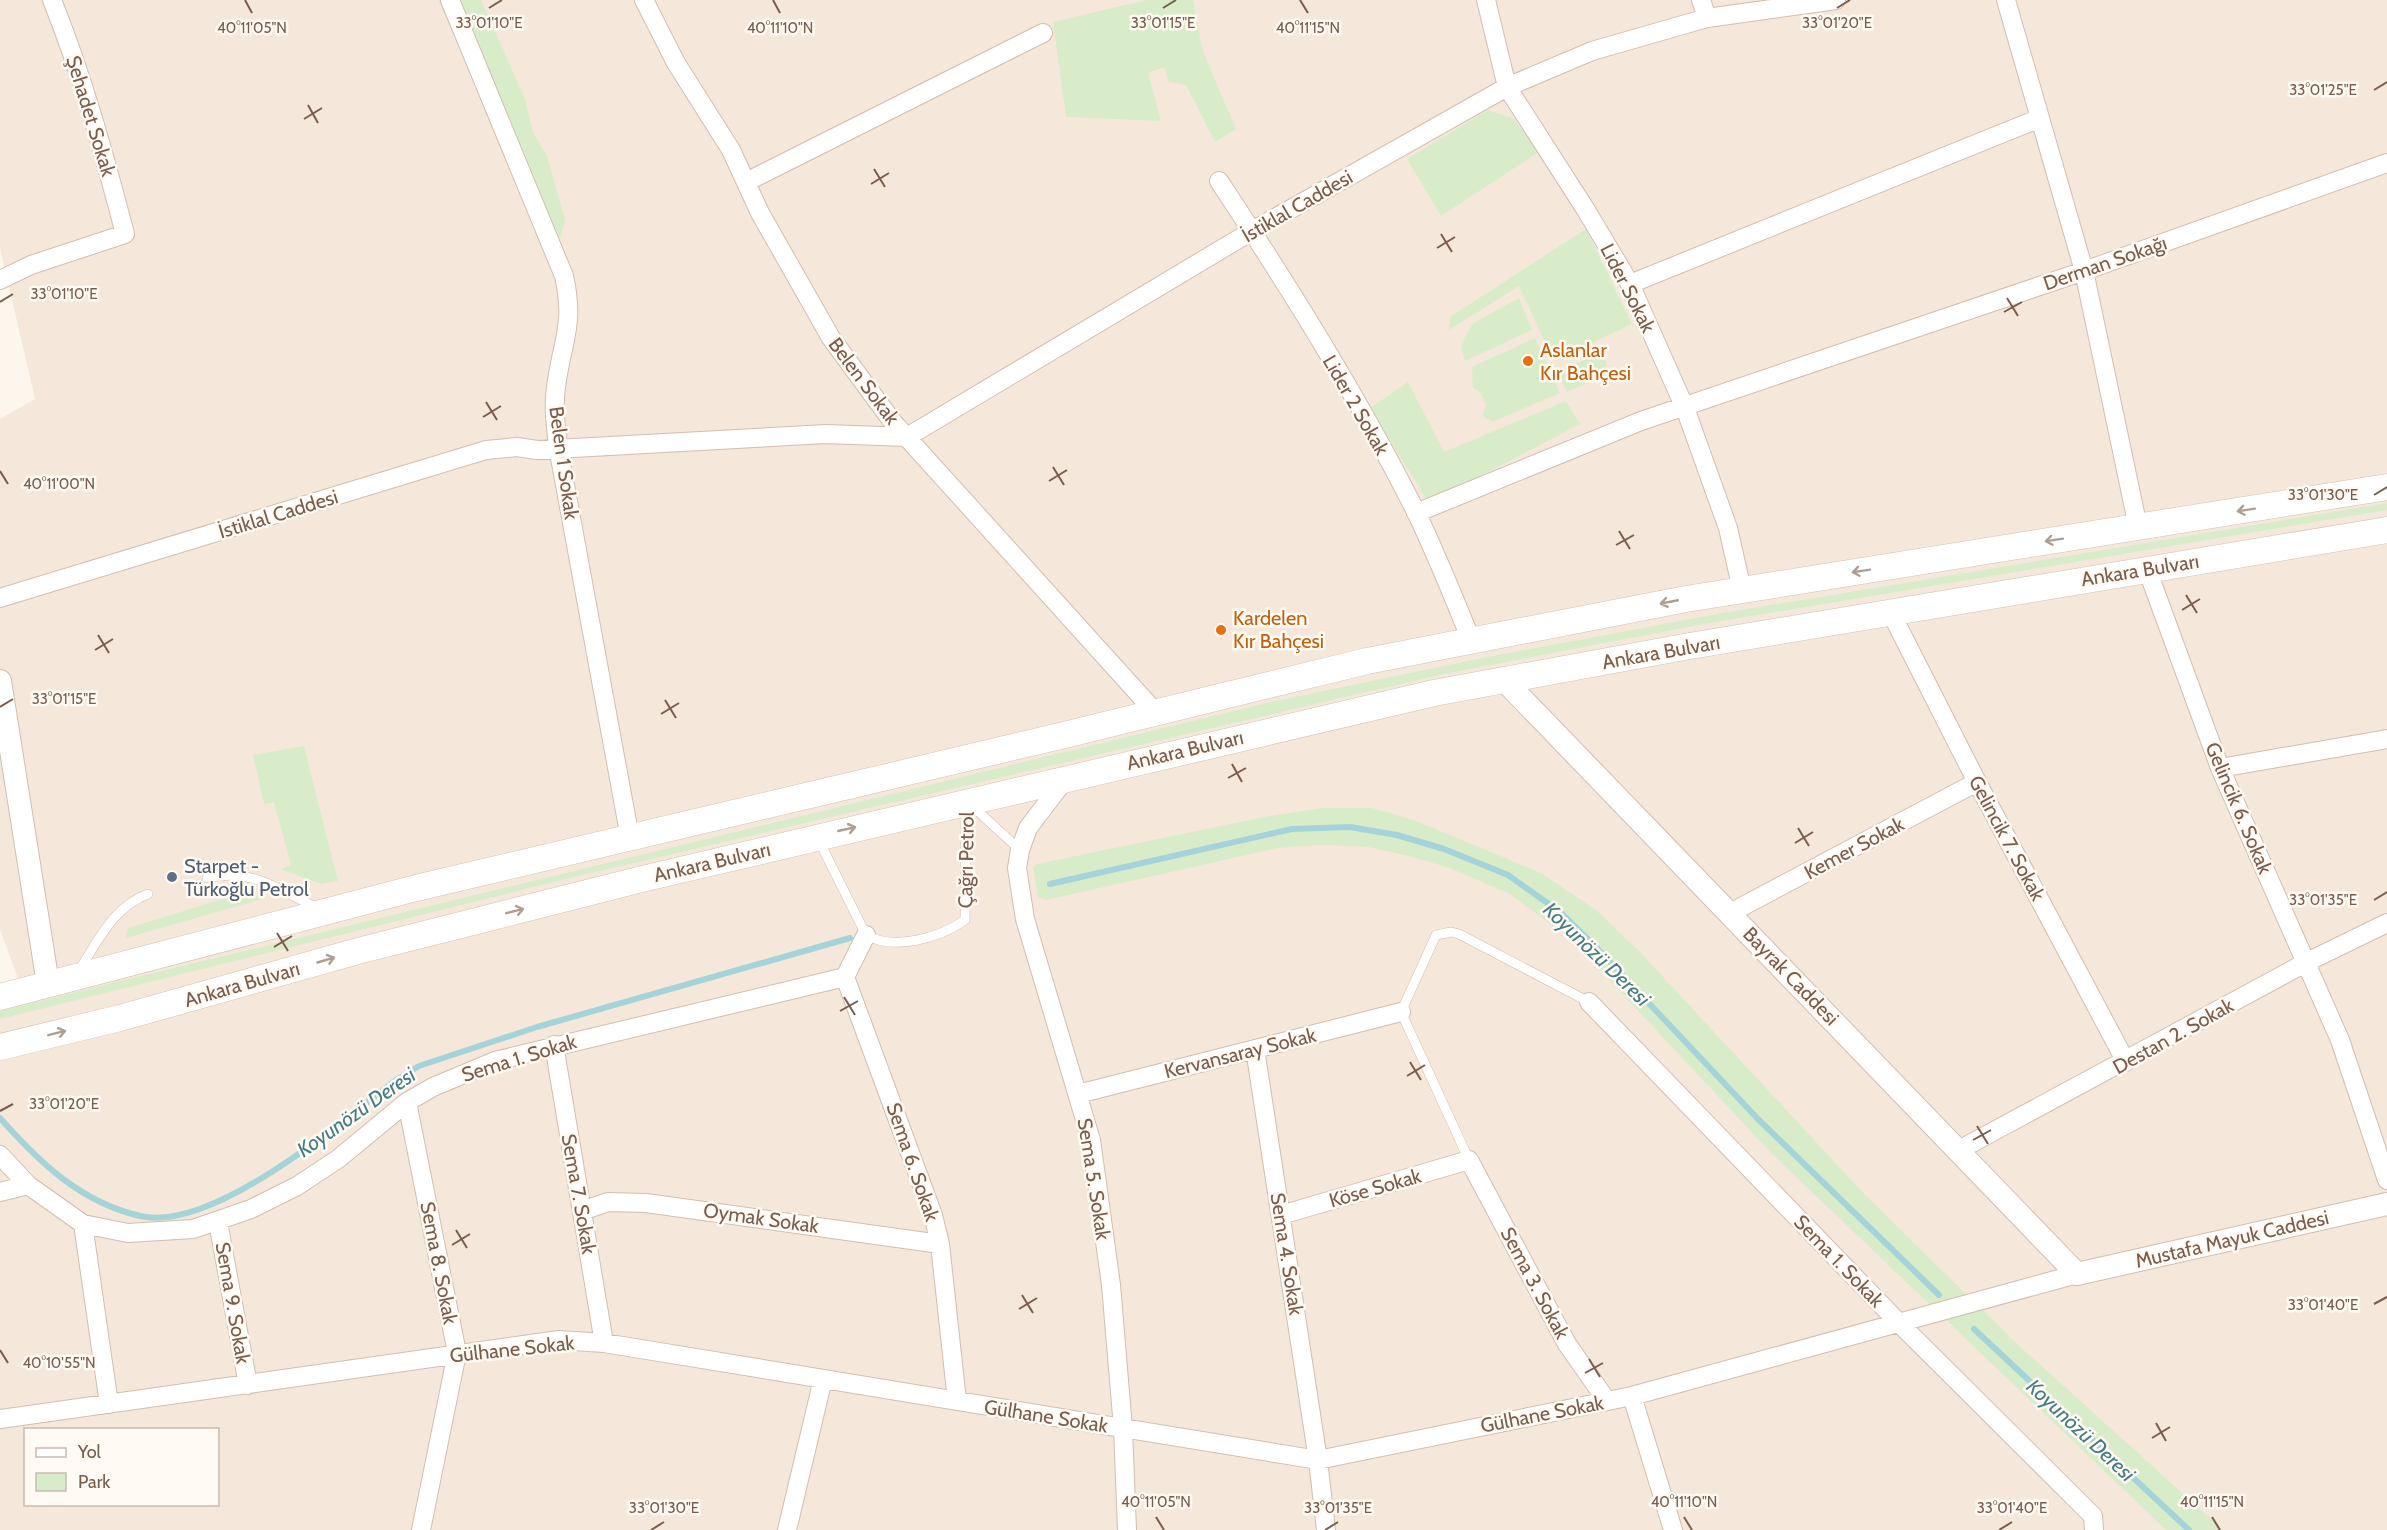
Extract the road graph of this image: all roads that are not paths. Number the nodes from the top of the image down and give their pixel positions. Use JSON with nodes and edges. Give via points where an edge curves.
{"nodes":[{"id":1,"x":52,"y":0,"type":"edge"},
{"id":2,"x":450,"y":0,"type":"edge"},
{"id":3,"x":644,"y":0,"type":"edge"},
{"id":4,"x":1486,"y":0,"type":"edge"},
{"id":5,"x":1701,"y":0,"type":"edge"},
{"id":6,"x":1836,"y":0,"type":"edge"},
{"id":7,"x":2006,"y":0,"type":"edge"},
{"id":8,"x":1707,"y":18,"type":"junction"},
{"id":9,"x":1043,"y":33,"type":"dead end"},
{"id":10,"x":1507,"y":87,"type":"junction"},
{"id":11,"x":2040,"y":118,"type":"junction"},
{"id":12,"x":2387,"y":163,"type":"edge"},
{"id":13,"x":1219,"y":181,"type":"dead end"},
{"id":14,"x":746,"y":183,"type":"junction"},
{"id":15,"x":1252,"y":231,"type":"junction"},
{"id":16,"x":2084,"y":271,"type":"junction"},
{"id":17,"x":0,"y":280,"type":"edge"},
{"id":18,"x":1630,"y":284,"type":"junction"},
{"id":19,"x":1685,"y":408,"type":"junction"},
{"id":20,"x":907,"y":437,"type":"junction"},
{"id":21,"x":558,"y":447,"type":"junction"},
{"id":22,"x":2387,"y":487,"type":"edge"},
{"id":23,"x":1416,"y":513,"type":"junction"},
{"id":24,"x":2139,"y":527,"type":"junction"},
{"id":25,"x":2387,"y":530,"type":"edge"},
{"id":26,"x":2147,"y":569,"type":"junction"},
{"id":27,"x":1742,"y":590,"type":"junction"},
{"id":28,"x":0,"y":598,"type":"edge"},
{"id":29,"x":1891,"y":612,"type":"junction"},
{"id":30,"x":1471,"y":640,"type":"junction"},
{"id":31,"x":1504,"y":680,"type":"junction"},
{"id":32,"x":0,"y":681,"type":"edge"},
{"id":33,"x":1156,"y":713,"type":"junction"},
{"id":34,"x":2387,"y":739,"type":"edge"},
{"id":35,"x":2220,"y":768,"type":"junction"},
{"id":36,"x":1066,"y":778,"type":"junction"},
{"id":37,"x":1977,"y":782,"type":"junction"},
{"id":38,"x":966,"y":801,"type":"junction"},
{"id":39,"x":817,"y":837,"type":"junction"},
{"id":40,"x":630,"y":838,"type":"junction"},
{"id":41,"x":1020,"y":850,"type":"junction"},
{"id":42,"x":207,"y":878,"type":"dead end"},
{"id":43,"x":148,"y":894,"type":"dead end"},
{"id":44,"x":325,"y":912,"type":"junction"},
{"id":45,"x":1730,"y":913,"type":"junction"},
{"id":46,"x":2387,"y":923,"type":"edge"},
{"id":47,"x":866,"y":934,"type":"junction"},
{"id":48,"x":2307,"y":962,"type":"junction"},
{"id":49,"x":75,"y":977,"type":"junction"},
{"id":50,"x":845,"y":977,"type":"junction"},
{"id":51,"x":48,"y":984,"type":"junction"},
{"id":52,"x":0,"y":997,"type":"edge"},
{"id":53,"x":1589,"y":1002,"type":"joint"},
{"id":54,"x":1401,"y":1012,"type":"junction"},
{"id":55,"x":554,"y":1045,"type":"junction"},
{"id":56,"x":0,"y":1047,"type":"edge"},
{"id":57,"x":1255,"y":1049,"type":"junction"},
{"id":58,"x":2126,"y":1062,"type":"junction"},
{"id":59,"x":1078,"y":1094,"type":"junction"},
{"id":60,"x":407,"y":1102,"type":"junction"},
{"id":61,"x":1959,"y":1150,"type":"junction"},
{"id":62,"x":0,"y":1155,"type":"edge"},
{"id":63,"x":1469,"y":1160,"type":"junction"},
{"id":64,"x":2387,"y":1180,"type":"edge"},
{"id":65,"x":28,"y":1185,"type":"junction"},
{"id":66,"x":0,"y":1192,"type":"edge"},
{"id":67,"x":2387,"y":1204,"type":"edge"},
{"id":68,"x":582,"y":1211,"type":"junction"},
{"id":69,"x":1281,"y":1215,"type":"junction"},
{"id":70,"x":218,"y":1222,"type":"junction"},
{"id":71,"x":83,"y":1224,"type":"junction"},
{"id":72,"x":940,"y":1244,"type":"junction"},
{"id":73,"x":2077,"y":1274,"type":"junction"},
{"id":74,"x":1899,"y":1323,"type":"junction"},
{"id":75,"x":604,"y":1343,"type":"junction"},
{"id":76,"x":457,"y":1353,"type":"junction"},
{"id":77,"x":823,"y":1379,"type":"junction"},
{"id":78,"x":248,"y":1385,"type":"junction"},
{"id":79,"x":1632,"y":1396,"type":"junction"},
{"id":80,"x":957,"y":1401,"type":"junction"},
{"id":81,"x":1607,"y":1401,"type":"junction"},
{"id":82,"x":109,"y":1404,"type":"junction"},
{"id":83,"x":0,"y":1419,"type":"edge"},
{"id":84,"x":1123,"y":1428,"type":"junction"},
{"id":85,"x":1318,"y":1460,"type":"junction"},
{"id":86,"x":2094,"y":1523,"type":"edge"},
{"id":87,"x":421,"y":1530,"type":"edge"},
{"id":88,"x":787,"y":1530,"type":"edge"},
{"id":89,"x":1127,"y":1530,"type":"edge"},
{"id":90,"x":1326,"y":1530,"type":"edge"},
{"id":91,"x":1673,"y":1530,"type":"edge"}],
"edges":[{"from":1,"to":17,"type":"street","name":"Şehadet Sokak","via":[[79,67],[124,234]]},
{"from":2,"to":21,"type":"street","name":"Belen 1 Sokak","via":[[564,276],[570,321],[554,403]]},
{"from":3,"to":14,"type":"street","name":"Belen Sokak"},
{"from":4,"to":10,"type":"street","name":"Lider Sokak"},
{"from":5,"to":8,"type":"street"},
{"from":6,"to":8,"type":"street","name":"İstiklal Caddesi"},
{"from":7,"to":11,"type":"street"},
{"from":8,"to":10,"type":"street","name":"İstiklal Caddesi","via":[[1592,51]]},
{"from":9,"to":14,"type":"street"},
{"from":10,"to":15,"type":"street","name":"İstiklal Caddesi"},
{"from":10,"to":18,"type":"street","name":"Lider Sokak"},
{"from":11,"to":16,"type":"street"},
{"from":11,"to":18,"type":"street"},
{"from":12,"to":16,"type":"street","name":"Derman Sokağı"},
{"from":13,"to":15,"type":"street","name":"Lider 2 Sokak"},
{"from":14,"to":20,"type":"street","name":"Belen Sokak","via":[[831,338],[855,375]]},
{"from":15,"to":20,"type":"street","name":"İstiklal Caddesi"},
{"from":15,"to":23,"type":"street","name":"Lider 2 Sokak","via":[[1362,413]]},
{"from":16,"to":19,"type":"street","name":"Derman Sokağı"},
{"from":16,"to":24,"type":"street"},
{"from":18,"to":19,"type":"street","name":"Lider Sokak"},
{"from":19,"to":23,"type":"street","name":"Derman Sokağı","via":[[1641,421]]},
{"from":19,"to":27,"type":"street","name":"Lider Sokak","via":[[1719,500]]},
{"from":20,"to":21,"type":"street","name":"İstiklal Caddesi","via":[[826,434]]},
{"from":20,"to":33,"type":"street","name":"Belen Sokak"},
{"from":21,"to":28,"type":"street","name":"İstiklal Caddesi","via":[[517,447],[460,457]]},
{"from":21,"to":40,"type":"street","name":"Belen 1 Sokak"},
{"from":22,"to":24,"type":"main road","one_way":true},
{"from":23,"to":30,"type":"street","name":"Lider 2 Sokak"},
{"from":24,"to":27,"type":"main road","one_way":true},
{"from":25,"to":26,"type":"main road","name":"Ankara Bulvarı"},
{"from":26,"to":29,"type":"main road","name":"Ankara Bulvarı"},
{"from":26,"to":35,"type":"street","name":"Gelincik 6. Sokak"},
{"from":27,"to":30,"type":"main road","one_way":true},
{"from":29,"to":31,"type":"main road","name":"Ankara Bulvarı"},
{"from":29,"to":37,"type":"street","name":"Gelincik 7. Sokak"},
{"from":30,"to":33,"type":"main road","via":[[1367,660]]},
{"from":31,"to":36,"type":"main road","name":"Ankara Bulvarı"},
{"from":31,"to":45,"type":"street","name":"Bayrak Caddesi"},
{"from":32,"to":51,"type":"street"},
{"from":33,"to":40,"type":"main road"},
{"from":34,"to":35,"type":"street"},
{"from":35,"to":48,"type":"street","name":"Gelincik 6. Sokak"},
{"from":36,"to":38,"type":"main road","name":"Ankara Bulvarı"},
{"from":36,"to":41,"type":"street","name":"Sema 5. Sokak","via":[[1041,809]]},
{"from":37,"to":45,"type":"street","name":"Kemer Sokak"},
{"from":37,"to":58,"type":"street","name":"Gelincik 7. Sokak"},
{"from":39,"to":38,"type":"main road","name":"Ankara Bulvarı","one_way":true},
{"from":38,"to":41,"type":"lane"},
{"from":38,"to":47,"type":"lane","name":"Çağrı Petrol","via":[[965,920],[930,936],[892,943],[877,941]]},
{"from":39,"to":47,"type":"lane"},
{"from":56,"to":39,"type":"main road","name":"Ankara Bulvarı","one_way":true,"via":[[120,1018],[358,951]]},
{"from":40,"to":44,"type":"main road"},
{"from":41,"to":59,"type":"street","name":"Sema 5. Sokak","via":[[1017,868],[1025,919]]},
{"from":42,"to":44,"type":"lane","via":[[238,873],[256,878]]},
{"from":43,"to":49,"type":"lane","via":[[119,910]]},
{"from":44,"to":49,"type":"main road"},
{"from":45,"to":61,"type":"street","name":"Bayrak Caddesi"},
{"from":46,"to":48,"type":"street","name":"Destan 2. Sokak"},
{"from":47,"to":50,"type":"street"},
{"from":48,"to":58,"type":"street","name":"Destan 2. Sokak"},
{"from":48,"to":64,"type":"street","name":"Gelincik 6. Sokak","via":[[2340,1040]]},
{"from":49,"to":51,"type":"main road"},
{"from":50,"to":55,"type":"street","name":"Sema 1. Sokak"},
{"from":50,"to":72,"type":"street","name":"Sema 6. Sokak","via":[[912,1155]]},
{"from":51,"to":52,"type":"main road"},
{"from":53,"to":54,"type":"lane","via":[[1451,932],[1436,935]]},
{"from":53,"to":74,"type":"street","name":"Sema 1. Sokak"},
{"from":54,"to":57,"type":"street","name":"Kervansaray Sokak"},
{"from":54,"to":63,"type":"lane"},
{"from":55,"to":60,"type":"street","name":"Sema 1. Sokak","via":[[495,1061],[432,1087]]},
{"from":55,"to":68,"type":"street","name":"Sema 7. Sokak"},
{"from":57,"to":59,"type":"street","name":"Kervansaray Sokak"},
{"from":57,"to":69,"type":"street","name":"Sema 4. Sokak"},
{"from":58,"to":61,"type":"street","name":"Destan 2. Sokak"},
{"from":59,"to":84,"type":"street","name":"Sema 5. Sokak","via":[[1091,1140],[1111,1285]]},
{"from":60,"to":70,"type":"street","name":"Sema 1. Sokak","via":[[338,1159],[297,1186]]},
{"from":60,"to":76,"type":"street","name":"Sema 8. Sokak"},
{"from":61,"to":73,"type":"street","name":"Bayrak Caddesi"},
{"from":62,"to":65,"type":"street","name":"Sema 1. Sokak"},
{"from":63,"to":69,"type":"street","name":"Köse Sokak"},
{"from":63,"to":81,"type":"street","name":"Sema 3. Sokak","via":[[1567,1344]]},
{"from":65,"to":66,"type":"street"},
{"from":65,"to":71,"type":"street","name":"Sema 1. Sokak"},
{"from":67,"to":73,"type":"street","name":"Mustafa Mayuk Caddesi"},
{"from":68,"to":72,"type":"street","name":"Oymak Sokak","via":[[608,1202],[646,1203]]},
{"from":68,"to":75,"type":"street","name":"Sema 7. Sokak"},
{"from":69,"to":85,"type":"street","name":"Sema 4. Sokak"},
{"from":70,"to":71,"type":"street","name":"Sema 1. Sokak","via":[[158,1233],[128,1233]]},
{"from":70,"to":78,"type":"street","name":"Sema 9. Sokak"},
{"from":71,"to":82,"type":"street"},
{"from":72,"to":80,"type":"street","name":"Sema 6. Sokak"},
{"from":73,"to":74,"type":"street","name":"Gülhane Sokak"},
{"from":74,"to":79,"type":"street","name":"Gülhane Sokak"},
{"from":74,"to":86,"type":"street","name":"Sema 1. Sokak"},
{"from":75,"to":76,"type":"street","name":"Gülhane Sokak","via":[[559,1340]]},
{"from":75,"to":77,"type":"street","name":"Gülhane Sokak"},
{"from":76,"to":78,"type":"street","name":"Gülhane Sokak"},
{"from":76,"to":87,"type":"street","name":"Sema 8. Sokak"},
{"from":77,"to":80,"type":"street","name":"Gülhane Sokak"},
{"from":77,"to":88,"type":"street"},
{"from":78,"to":82,"type":"street","name":"Gülhane Sokak"},
{"from":79,"to":81,"type":"street","name":"Gülhane Sokak"},
{"from":79,"to":91,"type":"street"},
{"from":80,"to":84,"type":"street","name":"Gülhane Sokak"},
{"from":81,"to":85,"type":"street","name":"Gülhane Sokak"},
{"from":82,"to":83,"type":"street","name":"Gülhane Sokak"},
{"from":84,"to":85,"type":"street","name":"Gülhane Sokak"},
{"from":84,"to":89,"type":"street","name":"Sema 5. Sokak"},
{"from":85,"to":90,"type":"street","name":"Sema 4. Sokak"}]}
